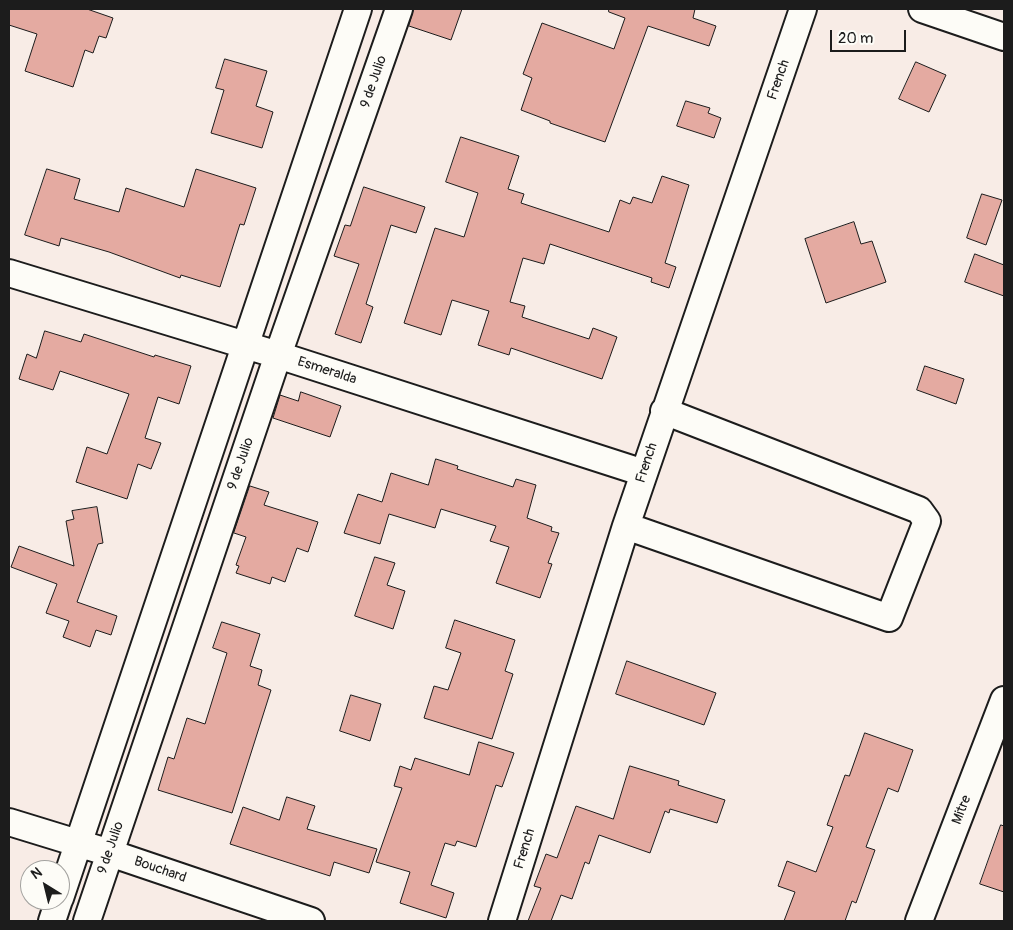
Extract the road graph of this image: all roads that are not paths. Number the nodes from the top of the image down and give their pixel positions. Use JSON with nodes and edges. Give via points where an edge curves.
{"nodes":[{"id":1,"x":358,"y":9,"type":"edge"},
{"id":2,"x":399,"y":9,"type":"edge"},
{"id":3,"x":803,"y":9,"type":"edge"},
{"id":4,"x":922,"y":9,"type":"edge"},
{"id":5,"x":1004,"y":38,"type":"edge"},
{"id":6,"x":9,"y":273,"type":"edge"},
{"id":7,"x":244,"y":345,"type":"junction"},
{"id":8,"x":278,"y":355,"type":"junction"},
{"id":9,"x":664,"y":411,"type":"junction"},
{"id":10,"x":644,"y":473,"type":"junction"},
{"id":11,"x":626,"y":526,"type":"junction"},
{"id":12,"x":1004,"y":700,"type":"edge"},
{"id":13,"x":9,"y":822,"type":"edge"},
{"id":14,"x":78,"y":844,"type":"junction"},
{"id":15,"x":110,"y":853,"type":"junction"},
{"id":16,"x":70,"y":868,"type":"edge"},
{"id":17,"x":87,"y":921,"type":"edge"},
{"id":18,"x":311,"y":921,"type":"edge"},
{"id":19,"x":502,"y":921,"type":"edge"},
{"id":20,"x":919,"y":921,"type":"edge"}],
"edges":[{"from":1,"to":7,"type":"street"},
{"from":2,"to":8,"type":"street","name":"9 de Julio"},
{"from":3,"to":9,"type":"street","name":"French"},
{"from":4,"to":5,"type":"street"},
{"from":6,"to":7,"type":"street","name":"Esmeralda"},
{"from":7,"to":8,"type":"street","name":"Esmeralda"},
{"from":7,"to":14,"type":"street"},
{"from":8,"to":10,"type":"street","name":"Esmeralda"},
{"from":8,"to":15,"type":"street","name":"9 de Julio"},
{"from":9,"to":10,"type":"street","name":"French"},
{"from":9,"to":11,"type":"street","via":[[919,510],[927,521],[889,618]]},
{"from":10,"to":11,"type":"street","name":"French"},
{"from":11,"to":19,"type":"street","name":"French"},
{"from":12,"to":20,"type":"street","name":"Mitre"},
{"from":13,"to":14,"type":"street","name":"Bouchard"},
{"from":14,"to":15,"type":"street","name":"Bouchard"},
{"from":14,"to":16,"type":"street"},
{"from":15,"to":17,"type":"street","name":"9 de Julio"},
{"from":15,"to":18,"type":"street","name":"Bouchard"}]}
